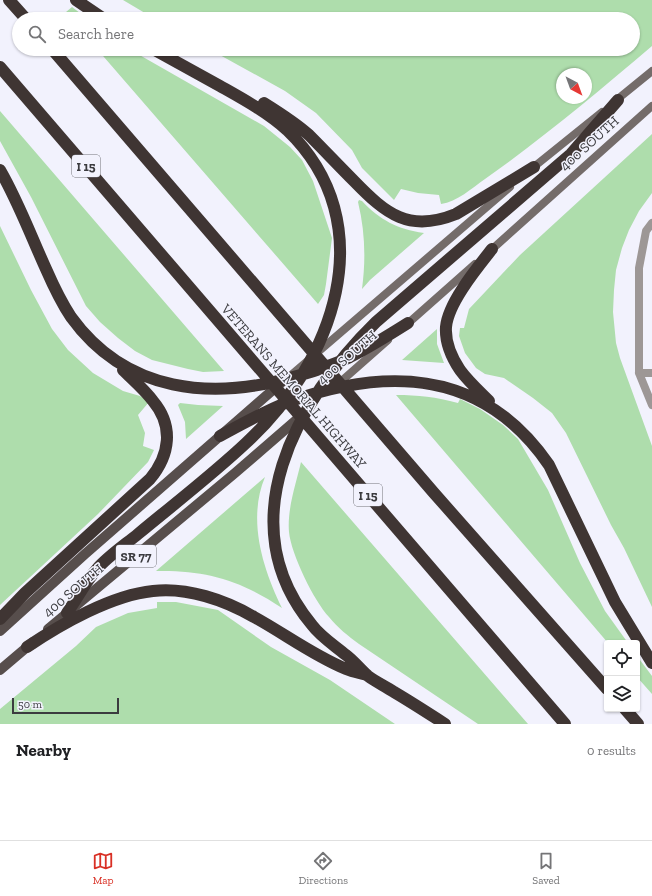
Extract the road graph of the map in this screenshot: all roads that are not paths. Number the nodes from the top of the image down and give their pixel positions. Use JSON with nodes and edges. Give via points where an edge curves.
{"nodes":[{"id":1,"x":9,"y":0,"type":"edge"},
{"id":2,"x":76,"y":0,"type":"edge"},
{"id":3,"x":20,"y":12,"type":"edge"},
{"id":4,"x":94,"y":12,"type":"edge"},
{"id":5,"x":58,"y":56,"type":"edge"},
{"id":6,"x":168,"y":57,"type":"joint"},
{"id":7,"x":0,"y":67,"type":"edge"},
{"id":8,"x":652,"y":71,"type":"edge"},
{"id":9,"x":618,"y":100,"type":"junction"},
{"id":10,"x":652,"y":106,"type":"edge"},
{"id":11,"x":534,"y":167,"type":"junction"},
{"id":12,"x":0,"y":170,"type":"edge"},
{"id":13,"x":652,"y":224,"type":"edge"},
{"id":14,"x":492,"y":249,"type":"junction"},
{"id":15,"x":408,"y":323,"type":"joint"},
{"id":16,"x":370,"y":351,"type":"junction"},
{"id":17,"x":106,"y":354,"type":"junction"},
{"id":18,"x":314,"y":356,"type":"junction"},
{"id":19,"x":340,"y":362,"type":"junction"},
{"id":20,"x":639,"y":373,"type":"junction"},
{"id":21,"x":652,"y":373,"type":"edge"},
{"id":22,"x":303,"y":374,"type":"junction"},
{"id":23,"x":284,"y":381,"type":"junction"},
{"id":24,"x":331,"y":390,"type":"junction"},
{"id":25,"x":317,"y":393,"type":"junction"},
{"id":26,"x":652,"y":404,"type":"edge"},
{"id":27,"x":281,"y":406,"type":"junction"},
{"id":28,"x":307,"y":411,"type":"junction"},
{"id":29,"x":502,"y":415,"type":"junction"},
{"id":30,"x":249,"y":417,"type":"junction"},
{"id":31,"x":220,"y":436,"type":"joint"},
{"id":32,"x":67,"y":613,"type":"junction"},
{"id":33,"x":0,"y":619,"type":"edge"},
{"id":34,"x":0,"y":631,"type":"edge"},
{"id":35,"x":27,"y":647,"type":"junction"},
{"id":36,"x":652,"y":663,"type":"edge"},
{"id":37,"x":0,"y":670,"type":"edge"},
{"id":38,"x":368,"y":676,"type":"junction"},
{"id":39,"x":604,"y":686,"type":"edge"},
{"id":40,"x":628,"y":712,"type":"edge"},
{"id":41,"x":445,"y":724,"type":"edge"},
{"id":42,"x":565,"y":724,"type":"edge"},
{"id":43,"x":638,"y":724,"type":"edge"}],
"edges":[{"from":1,"to":3,"type":"highway"},
{"from":2,"to":4,"type":"highway"},
{"from":5,"to":39,"type":"highway","via":[[434,493]]},
{"from":6,"to":11,"type":"highway","via":[[224,81],[294,122],[376,204],[406,219],[428,221],[456,214]]},
{"from":6,"to":18,"type":"highway","via":[[266,113],[286,129],[316,166],[328,190],[338,228],[340,270],[332,312]]},
{"from":7,"to":42,"type":"highway","name":"VETERANS MEMORIAL HIGHWAY","number":"I 15"},
{"from":8,"to":9,"type":"main road","name":"400 SOUTH"},
{"from":9,"to":11,"type":"main road","name":"400 SOUTH"},
{"from":9,"to":19,"type":"highway","via":[[571,154],[388,312]]},
{"from":10,"to":14,"type":"main road","name":"400 SOUTH"},
{"from":11,"to":18,"type":"main road","name":"400 SOUTH"},
{"from":12,"to":17,"type":"highway","via":[[63,303],[78,326]]},
{"from":13,"to":20,"type":"lane","via":[[646,231],[639,268]]},
{"from":14,"to":15,"type":"main road","name":"400 SOUTH"},
{"from":14,"to":29,"type":"highway","via":[[454,304],[448,318],[446,335],[460,371]]},
{"from":15,"to":16,"type":"highway"},
{"from":16,"to":19,"type":"highway"},
{"from":16,"to":24,"type":"main road","name":"400 SOUTH","number":"SR 77"},
{"from":17,"to":23,"type":"highway","via":[[127,368],[157,381],[189,387],[225,389]]},
{"from":17,"to":33,"type":"highway","via":[[148,394],[159,409],[166,427],[165,455],[150,479]]},
{"from":18,"to":22,"type":"highway"},
{"from":18,"to":23,"type":"main road","name":"400 SOUTH"},
{"from":19,"to":22,"type":"highway"},
{"from":19,"to":25,"type":"highway"},
{"from":20,"to":21,"type":"lane"},
{"from":20,"to":26,"type":"lane"},
{"from":22,"to":23,"type":"highway"},
{"from":22,"to":27,"type":"highway"},
{"from":23,"to":30,"type":"main road","name":"400 SOUTH"},
{"from":24,"to":25,"type":"highway"},
{"from":24,"to":28,"type":"main road","name":"400 SOUTH","number":"SR 77"},
{"from":24,"to":29,"type":"highway","via":[[396,381],[425,383],[452,388],[478,399]]},
{"from":25,"to":27,"type":"highway"},
{"from":25,"to":28,"type":"highway"},
{"from":27,"to":30,"type":"highway"},
{"from":27,"to":32,"type":"highway","via":[[245,444],[97,568]]},
{"from":28,"to":32,"type":"main road","name":"400 SOUTH","number":"SR 77"},
{"from":28,"to":38,"type":"highway","via":[[284,457],[278,477],[274,512],[276,546],[285,579],[296,603],[320,635]]},
{"from":29,"to":36,"type":"highway","via":[[531,441],[549,465],[615,602]]},
{"from":30,"to":31,"type":"highway"},
{"from":31,"to":34,"type":"main road","name":"400 SOUTH","number":"SR 77"},
{"from":32,"to":35,"type":"main road","name":"400 SOUTH","number":"SR 77"},
{"from":35,"to":37,"type":"main road","name":"400 SOUTH","number":"SR 77"},
{"from":35,"to":38,"type":"highway","via":[[64,624],[102,606],[139,593],[168,591],[199,595],[231,605],[322,657]]},
{"from":38,"to":41,"type":"highway"},
{"from":40,"to":43,"type":"highway"}]}
